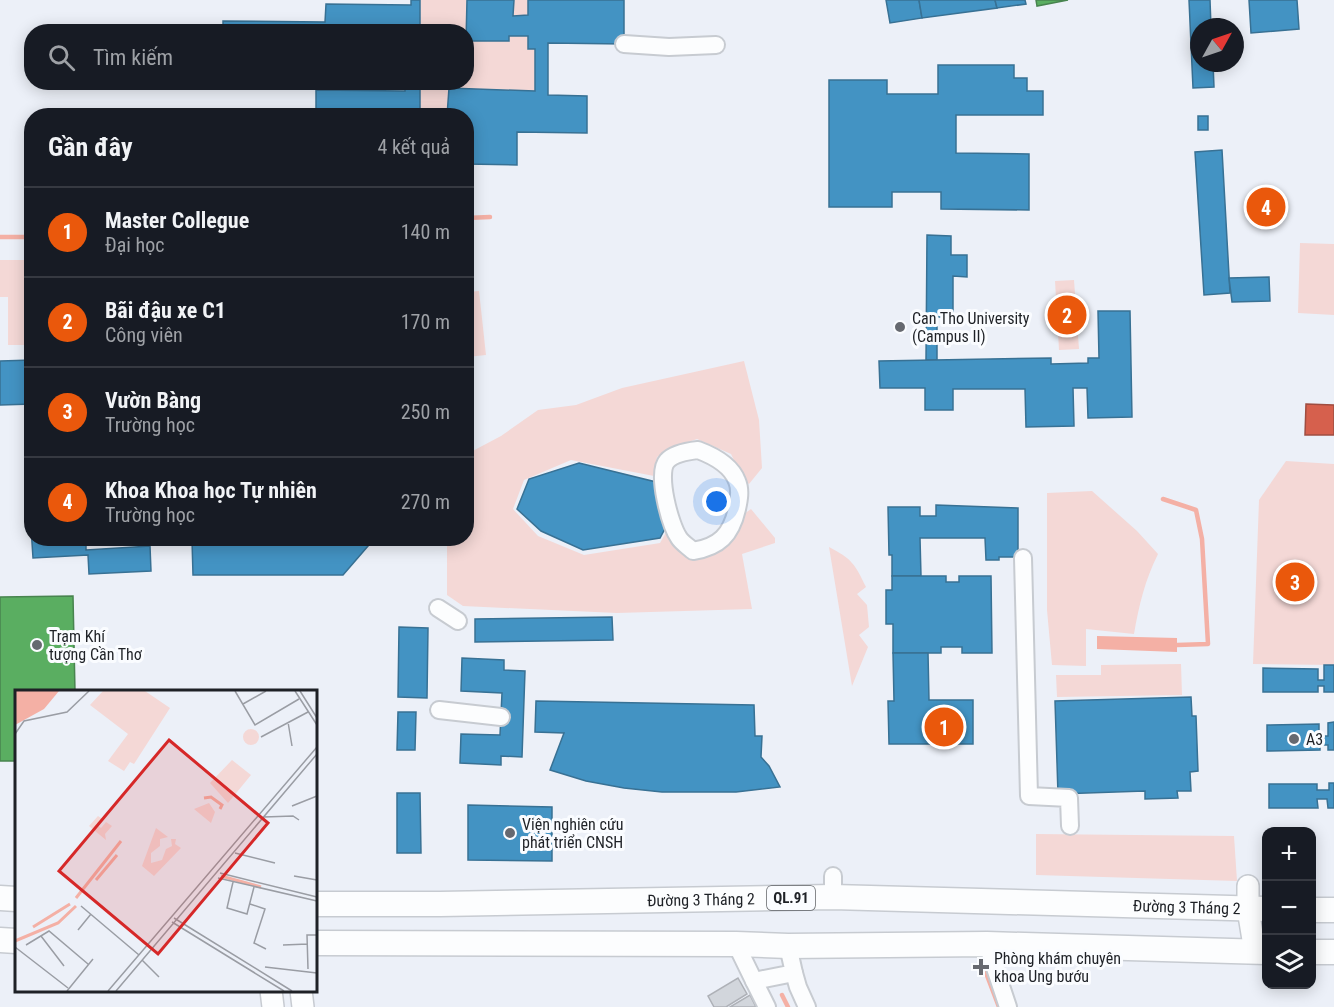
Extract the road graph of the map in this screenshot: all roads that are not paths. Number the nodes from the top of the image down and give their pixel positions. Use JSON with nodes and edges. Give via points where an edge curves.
{"nodes":[{"id":1,"x":624,"y":44,"type":"dead end"},
{"id":2,"x":716,"y":45,"type":"dead end"},
{"id":3,"x":664,"y":488,"type":"joint"},
{"id":4,"x":1023,"y":558,"type":"dead end"},
{"id":5,"x":438,"y":608,"type":"dead end"},
{"id":6,"x":459,"y":621,"type":"dead end"},
{"id":7,"x":439,"y":710,"type":"dead end"},
{"id":8,"x":501,"y":717,"type":"dead end"},
{"id":9,"x":1070,"y":826,"type":"dead end"},
{"id":10,"x":0,"y":898,"type":"edge"},
{"id":11,"x":15,"y":899,"type":"edge"},
{"id":12,"x":1254,"y":902,"type":"edge"},
{"id":13,"x":316,"y":904,"type":"edge"},
{"id":14,"x":1316,"y":910,"type":"edge"},
{"id":15,"x":1334,"y":910,"type":"edge"},
{"id":16,"x":316,"y":943,"type":"edge"},
{"id":17,"x":736,"y":944,"type":"junction"},
{"id":18,"x":987,"y":944,"type":"junction"},
{"id":19,"x":788,"y":946,"type":"junction"},
{"id":20,"x":1261,"y":952,"type":"edge"},
{"id":21,"x":1316,"y":952,"type":"edge"},
{"id":22,"x":1334,"y":952,"type":"edge"},
{"id":23,"x":794,"y":973,"type":"junction"},
{"id":24,"x":754,"y":981,"type":"junction"},
{"id":25,"x":271,"y":992,"type":"edge"},
{"id":26,"x":301,"y":992,"type":"edge"},
{"id":27,"x":273,"y":1007,"type":"edge"},
{"id":28,"x":303,"y":1007,"type":"edge"},
{"id":29,"x":767,"y":1007,"type":"edge"},
{"id":30,"x":807,"y":1007,"type":"edge"},
{"id":31,"x":1008,"y":1007,"type":"edge"}],
"edges":[{"from":1,"to":2,"type":"street"},
{"from":3,"to":3,"type":"street","via":[[662,472],[668,460],[685,451],[712,455],[728,466],[738,482],[740,497],[733,524],[708,549],[693,551],[679,539]]},
{"from":4,"to":9,"type":"street","via":[[1029,796],[1069,798]]},
{"from":5,"to":6,"type":"street"},
{"from":7,"to":8,"type":"street"},
{"from":10,"to":11,"type":"highway"},
{"from":12,"to":13,"type":"highway","name":"Đường 3 Tháng 2","number":"QL.91","via":[[833,887],[440,904]]},
{"from":12,"to":20,"type":"main road"},
{"from":14,"to":15,"type":"highway"},
{"from":16,"to":17,"type":"highway"},
{"from":17,"to":19,"type":"highway"},
{"from":17,"to":24,"type":"street"},
{"from":18,"to":19,"type":"highway"},
{"from":18,"to":20,"type":"highway"},
{"from":18,"to":31,"type":"street"},
{"from":19,"to":23,"type":"street"},
{"from":21,"to":22,"type":"highway"},
{"from":23,"to":24,"type":"street"},
{"from":23,"to":30,"type":"street"},
{"from":24,"to":29,"type":"street"},
{"from":25,"to":27,"type":"main road"},
{"from":26,"to":28,"type":"main road"}]}
